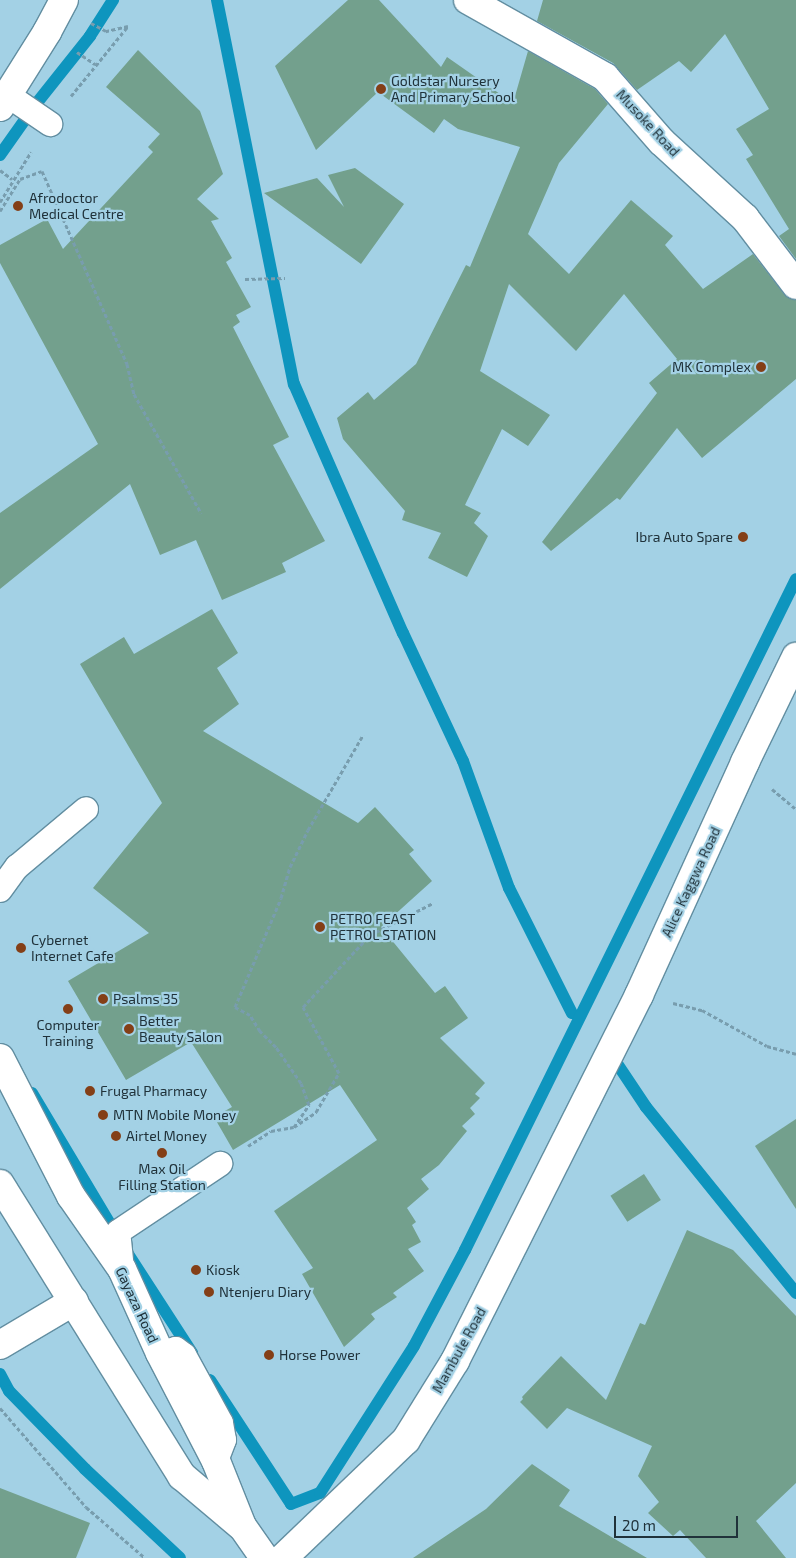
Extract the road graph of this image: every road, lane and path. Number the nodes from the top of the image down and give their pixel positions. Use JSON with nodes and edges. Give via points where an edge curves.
{"nodes":[{"id":1,"x":64,"y":0,"type":"edge"},
{"id":2,"x":468,"y":0,"type":"edge"},
{"id":3,"x":4,"y":101,"type":"edge"},
{"id":4,"x":50,"y":124,"type":"dead end"},
{"id":5,"x":0,"y":170,"type":"edge"},
{"id":6,"x":12,"y":179,"type":"dead end"},
{"id":7,"x":0,"y":212,"type":"edge"},
{"id":8,"x":245,"y":278,"type":"dead end"},
{"id":9,"x":285,"y":278,"type":"dead end"},
{"id":10,"x":796,"y":285,"type":"edge"},
{"id":11,"x":202,"y":513,"type":"dead end"},
{"id":12,"x":796,"y":657,"type":"edge"},
{"id":13,"x":363,"y":735,"type":"dead end"},
{"id":14,"x":86,"y":809,"type":"dead end"},
{"id":15,"x":0,"y":890,"type":"edge"},
{"id":16,"x":433,"y":903,"type":"dead end"},
{"id":17,"x":639,"y":996,"type":"junction"},
{"id":18,"x":796,"y":1054,"type":"edge"},
{"id":19,"x":0,"y":1058,"type":"edge"},
{"id":20,"x":584,"y":1106,"type":"joint"},
{"id":21,"x":294,"y":1127,"type":"junction"},
{"id":22,"x":220,"y":1164,"type":"joint"},
{"id":23,"x":0,"y":1184,"type":"edge"},
{"id":24,"x":122,"y":1269,"type":"junction"},
{"id":25,"x":74,"y":1301,"type":"junction"},
{"id":26,"x":8,"y":1339,"type":"edge"},
{"id":27,"x":0,"y":1408,"type":"edge"},
{"id":28,"x":242,"y":1526,"type":"junction"},
{"id":29,"x":145,"y":1558,"type":"edge"},
{"id":30,"x":264,"y":1558,"type":"edge"},
{"id":31,"x":283,"y":1558,"type":"edge"}],
"edges":[{"from":1,"to":3,"type":"street"},
{"from":2,"to":10,"type":"street","name":"Musoke Road","via":[[605,77],[662,142],[745,218]]},
{"from":3,"to":4,"type":"lane"},
{"from":5,"to":6,"type":"path"},
{"from":7,"to":11,"type":"path","via":[[20,179],[42,171],[127,364],[134,394]]},
{"from":8,"to":9,"type":"path"},
{"from":12,"to":17,"type":"street","name":"Alice Kaggwa Road"},
{"from":13,"to":21,"type":"path","via":[[290,867],[281,898],[235,1006],[250,1015],[300,1083],[309,1105]]},
{"from":14,"to":15,"type":"lane","via":[[17,867]]},
{"from":16,"to":21,"type":"path","via":[[370,935],[303,1008],[339,1073],[316,1112]]},
{"from":17,"to":18,"type":"path","via":[[702,1010],[767,1046]]},
{"from":17,"to":20,"type":"street","name":"Alice Kaggwa Road"},
{"from":19,"to":24,"type":"street","name":"Gayaza Road","via":[[70,1196]]},
{"from":20,"to":31,"type":"street","name":"Mambule Road","via":[[455,1361],[406,1440]]},
{"from":21,"to":22,"type":"path","via":[[271,1131]]},
{"from":22,"to":24,"type":"lane","via":[[118,1232]]},
{"from":23,"to":25,"type":"street"},
{"from":24,"to":28,"type":"street","name":"Gayaza Road","via":[[160,1353],[216,1460]]},
{"from":25,"to":26,"type":"street"},
{"from":25,"to":28,"type":"street","via":[[182,1476]]},
{"from":27,"to":29,"type":"path","via":[[86,1507]]},
{"from":28,"to":30,"type":"street","name":"Gayaza Road"}]}
